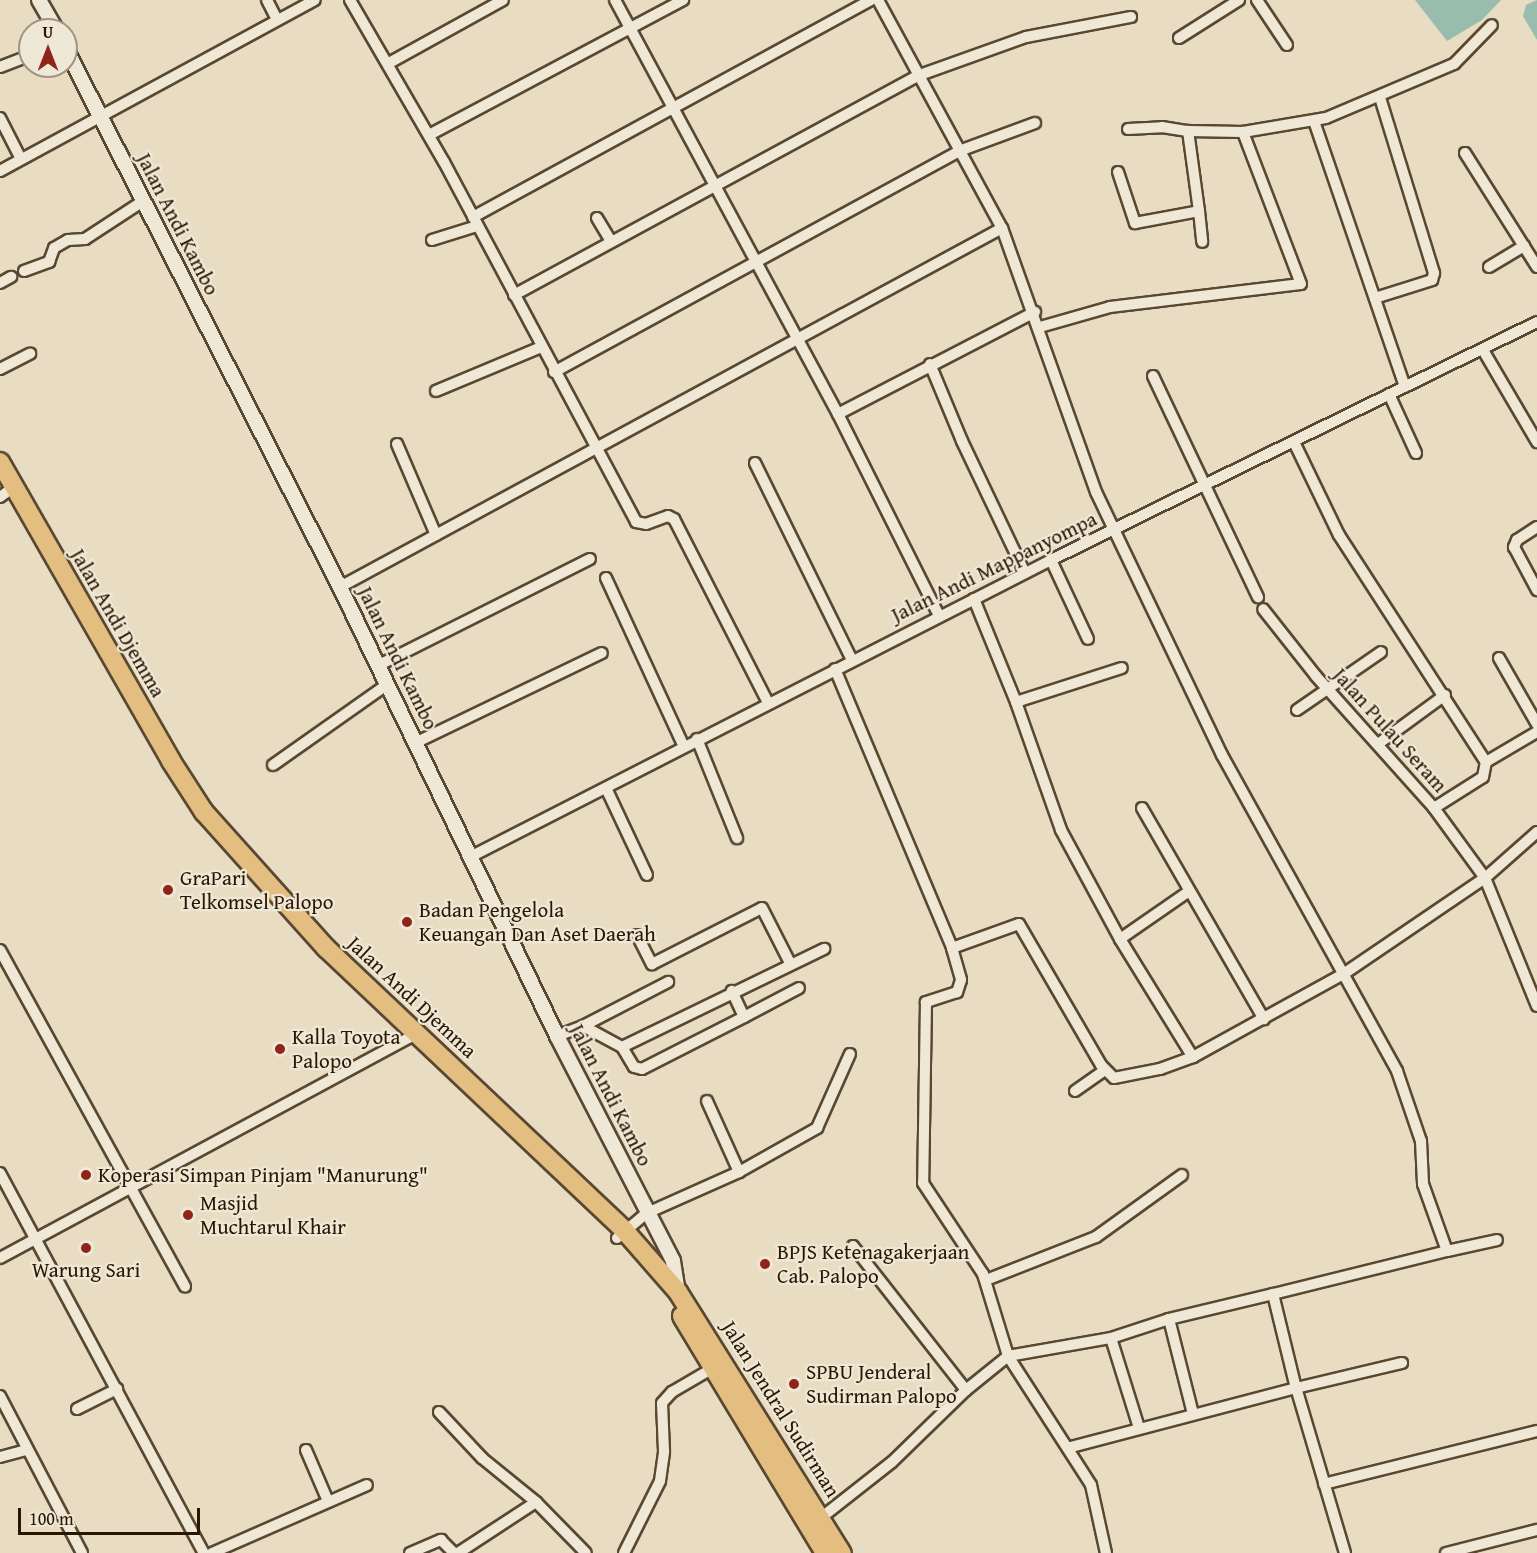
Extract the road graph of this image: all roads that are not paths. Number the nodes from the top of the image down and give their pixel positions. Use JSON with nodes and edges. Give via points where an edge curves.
{"nodes":[{"id":1,"x":39,"y":0,"type":"edge"},
{"id":2,"x":267,"y":0,"type":"edge"},
{"id":3,"x":315,"y":0,"type":"edge"},
{"id":4,"x":350,"y":0,"type":"edge"},
{"id":5,"x":503,"y":0,"type":"edge"},
{"id":6,"x":615,"y":0,"type":"edge"},
{"id":7,"x":683,"y":0,"type":"edge"},
{"id":8,"x":871,"y":0,"type":"edge"},
{"id":9,"x":878,"y":0,"type":"edge"},
{"id":10,"x":1239,"y":0,"type":"edge"},
{"id":11,"x":1257,"y":0,"type":"edge"},
{"id":12,"x":1131,"y":17,"type":"dead end"},
{"id":13,"x":49,"y":18,"type":"edge"},
{"id":14,"x":277,"y":20,"type":"junction"},
{"id":15,"x":1492,"y":25,"type":"dead end"},
{"id":16,"x":630,"y":28,"type":"junction"},
{"id":17,"x":1179,"y":38,"type":"dead end"},
{"id":18,"x":1287,"y":45,"type":"dead end"},
{"id":19,"x":18,"y":60,"type":"edge"},
{"id":20,"x":389,"y":63,"type":"junction"},
{"id":21,"x":0,"y":67,"type":"edge"},
{"id":22,"x":78,"y":73,"type":"edge"},
{"id":23,"x":917,"y":76,"type":"junction"},
{"id":24,"x":1380,"y":97,"type":"junction"},
{"id":25,"x":672,"y":106,"type":"junction"},
{"id":26,"x":0,"y":118,"type":"edge"},
{"id":27,"x":100,"y":118,"type":"junction"},
{"id":28,"x":1314,"y":122,"type":"junction"},
{"id":29,"x":1035,"y":123,"type":"dead end"},
{"id":30,"x":1128,"y":129,"type":"dead end"},
{"id":31,"x":1188,"y":131,"type":"junction"},
{"id":32,"x":1243,"y":132,"type":"junction"},
{"id":33,"x":429,"y":135,"type":"junction"},
{"id":34,"x":959,"y":151,"type":"junction"},
{"id":35,"x":1465,"y":153,"type":"dead end"},
{"id":36,"x":21,"y":159,"type":"junction"},
{"id":37,"x":0,"y":171,"type":"edge"},
{"id":38,"x":1118,"y":172,"type":"dead end"},
{"id":39,"x":714,"y":185,"type":"junction"},
{"id":40,"x":143,"y":201,"type":"junction"},
{"id":41,"x":1198,"y":212,"type":"junction"},
{"id":42,"x":597,"y":218,"type":"dead end"},
{"id":43,"x":475,"y":222,"type":"junction"},
{"id":44,"x":1002,"y":228,"type":"junction"},
{"id":45,"x":432,"y":240,"type":"dead end"},
{"id":46,"x":611,"y":242,"type":"junction"},
{"id":47,"x":1202,"y":242,"type":"dead end"},
{"id":48,"x":1524,"y":246,"type":"junction"},
{"id":49,"x":757,"y":261,"type":"junction"},
{"id":50,"x":1489,"y":267,"type":"dead end"},
{"id":51,"x":1537,"y":267,"type":"edge"},
{"id":52,"x":24,"y":272,"type":"dead end"},
{"id":53,"x":11,"y":277,"type":"dead end"},
{"id":54,"x":0,"y":283,"type":"edge"},
{"id":55,"x":514,"y":295,"type":"junction"},
{"id":56,"x":1375,"y":298,"type":"junction"},
{"id":57,"x":1035,"y":312,"type":"junction"},
{"id":58,"x":1537,"y":322,"type":"edge"},
{"id":59,"x":1040,"y":327,"type":"junction"},
{"id":60,"x":796,"y":338,"type":"junction"},
{"id":61,"x":541,"y":347,"type":"junction"},
{"id":62,"x":1483,"y":350,"type":"junction"},
{"id":63,"x":30,"y":354,"type":"dead end"},
{"id":64,"x":930,"y":364,"type":"junction"},
{"id":65,"x":0,"y":369,"type":"edge"},
{"id":66,"x":554,"y":372,"type":"junction"},
{"id":67,"x":1153,"y":376,"type":"dead end"},
{"id":68,"x":1405,"y":387,"type":"junction"},
{"id":69,"x":436,"y":391,"type":"dead end"},
{"id":70,"x":1389,"y":394,"type":"junction"},
{"id":71,"x":838,"y":414,"type":"junction"},
{"id":72,"x":1294,"y":442,"type":"junction"},
{"id":73,"x":1537,"y":442,"type":"edge"},
{"id":74,"x":397,"y":444,"type":"dead end"},
{"id":75,"x":594,"y":448,"type":"junction"},
{"id":76,"x":1416,"y":453,"type":"dead end"},
{"id":77,"x":0,"y":462,"type":"edge"},
{"id":78,"x":755,"y":463,"type":"dead end"},
{"id":79,"x":1204,"y":485,"type":"junction"},
{"id":80,"x":5,"y":490,"type":"edge"},
{"id":81,"x":1537,"y":527,"type":"edge"},
{"id":82,"x":1114,"y":530,"type":"junction"},
{"id":83,"x":436,"y":535,"type":"junction"},
{"id":84,"x":590,"y":559,"type":"dead end"},
{"id":85,"x":1050,"y":560,"type":"junction"},
{"id":86,"x":1025,"y":573,"type":"junction"},
{"id":87,"x":606,"y":578,"type":"dead end"},
{"id":88,"x":340,"y":587,"type":"junction"},
{"id":89,"x":1537,"y":591,"type":"edge"},
{"id":90,"x":1258,"y":597,"type":"dead end"},
{"id":91,"x":974,"y":599,"type":"junction"},
{"id":92,"x":1263,"y":609,"type":"dead end"},
{"id":93,"x":939,"y":616,"type":"junction"},
{"id":94,"x":1088,"y":639,"type":"dead end"},
{"id":95,"x":1381,"y":652,"type":"dead end"},
{"id":96,"x":602,"y":653,"type":"dead end"},
{"id":97,"x":1499,"y":658,"type":"dead end"},
{"id":98,"x":852,"y":660,"type":"junction"},
{"id":99,"x":379,"y":665,"type":"junction"},
{"id":100,"x":1122,"y":668,"type":"dead end"},
{"id":101,"x":835,"y":669,"type":"junction"},
{"id":102,"x":388,"y":684,"type":"junction"},
{"id":103,"x":1327,"y":688,"type":"junction"},
{"id":104,"x":1445,"y":695,"type":"junction"},
{"id":105,"x":1016,"y":702,"type":"junction"},
{"id":106,"x":768,"y":703,"type":"junction"},
{"id":107,"x":1297,"y":710,"type":"dead end"},
{"id":108,"x":1537,"y":724,"type":"edge"},
{"id":109,"x":1537,"y":732,"type":"edge"},
{"id":110,"x":697,"y":739,"type":"junction"},
{"id":111,"x":417,"y":742,"type":"junction"},
{"id":112,"x":1378,"y":744,"type":"junction"},
{"id":113,"x":684,"y":747,"type":"junction"},
{"id":114,"x":1486,"y":762,"type":"junction"},
{"id":115,"x":273,"y":765,"type":"dead end"},
{"id":116,"x":606,"y":788,"type":"junction"},
{"id":117,"x":1142,"y":808,"type":"dead end"},
{"id":118,"x":1434,"y":808,"type":"junction"},
{"id":119,"x":1537,"y":832,"type":"edge"},
{"id":120,"x":737,"y":838,"type":"dead end"},
{"id":121,"x":472,"y":856,"type":"junction"},
{"id":122,"x":647,"y":875,"type":"dead end"},
{"id":123,"x":1485,"y":878,"type":"junction"},
{"id":124,"x":1188,"y":892,"type":"junction"},
{"id":125,"x":637,"y":935,"type":"dead end"},
{"id":126,"x":1120,"y":939,"type":"junction"},
{"id":127,"x":952,"y":948,"type":"junction"},
{"id":128,"x":0,"y":950,"type":"edge"},
{"id":129,"x":824,"y":950,"type":"dead end"},
{"id":130,"x":790,"y":963,"type":"junction"},
{"id":131,"x":1346,"y":973,"type":"junction"},
{"id":132,"x":668,"y":982,"type":"dead end"},
{"id":133,"x":1533,"y":985,"type":"edge"},
{"id":134,"x":799,"y":988,"type":"dead end"},
{"id":135,"x":732,"y":992,"type":"junction"},
{"id":136,"x":1537,"y":1006,"type":"edge"},
{"id":137,"x":744,"y":1017,"type":"junction"},
{"id":138,"x":1264,"y":1019,"type":"junction"},
{"id":139,"x":583,"y":1026,"type":"junction"},
{"id":140,"x":412,"y":1036,"type":"junction"},
{"id":141,"x":557,"y":1036,"type":"junction"},
{"id":142,"x":622,"y":1047,"type":"junction"},
{"id":143,"x":850,"y":1054,"type":"dead end"},
{"id":144,"x":1194,"y":1057,"type":"junction"},
{"id":145,"x":1105,"y":1070,"type":"junction"},
{"id":146,"x":1076,"y":1091,"type":"dead end"},
{"id":147,"x":707,"y":1101,"type":"dead end"},
{"id":148,"x":739,"y":1172,"type":"junction"},
{"id":149,"x":0,"y":1173,"type":"edge"},
{"id":150,"x":1182,"y":1175,"type":"dead end"},
{"id":151,"x":130,"y":1191,"type":"junction"},
{"id":152,"x":646,"y":1213,"type":"junction"},
{"id":153,"x":621,"y":1234,"type":"junction"},
{"id":154,"x":36,"y":1238,"type":"junction"},
{"id":155,"x":1497,"y":1240,"type":"dead end"},
{"id":156,"x":853,"y":1246,"type":"dead end"},
{"id":157,"x":1447,"y":1251,"type":"junction"},
{"id":158,"x":0,"y":1258,"type":"edge"},
{"id":159,"x":986,"y":1280,"type":"junction"},
{"id":160,"x":185,"y":1286,"type":"dead end"},
{"id":161,"x":1273,"y":1294,"type":"junction"},
{"id":162,"x":674,"y":1296,"type":"junction"},
{"id":163,"x":1168,"y":1319,"type":"junction"},
{"id":164,"x":1111,"y":1338,"type":"junction"},
{"id":165,"x":1008,"y":1356,"type":"junction"},
{"id":166,"x":1402,"y":1364,"type":"dead end"},
{"id":167,"x":713,"y":1368,"type":"junction"},
{"id":168,"x":1296,"y":1388,"type":"junction"},
{"id":169,"x":117,"y":1389,"type":"junction"},
{"id":170,"x":966,"y":1390,"type":"junction"},
{"id":171,"x":0,"y":1396,"type":"edge"},
{"id":172,"x":76,"y":1409,"type":"dead end"},
{"id":173,"x":439,"y":1412,"type":"dead end"},
{"id":174,"x":1193,"y":1414,"type":"junction"},
{"id":175,"x":1139,"y":1428,"type":"junction"},
{"id":176,"x":1537,"y":1431,"type":"edge"},
{"id":177,"x":1068,"y":1448,"type":"junction"},
{"id":178,"x":27,"y":1450,"type":"junction"},
{"id":179,"x":306,"y":1450,"type":"dead end"},
{"id":180,"x":0,"y":1457,"type":"edge"},
{"id":181,"x":1324,"y":1484,"type":"junction"},
{"id":182,"x":367,"y":1485,"type":"dead end"},
{"id":183,"x":328,"y":1501,"type":"junction"},
{"id":184,"x":536,"y":1502,"type":"junction"},
{"id":185,"x":822,"y":1517,"type":"junction"},
{"id":186,"x":1537,"y":1530,"type":"edge"},
{"id":187,"x":82,"y":1553,"type":"edge"},
{"id":188,"x":204,"y":1553,"type":"edge"},
{"id":189,"x":212,"y":1553,"type":"edge"},
{"id":190,"x":410,"y":1553,"type":"edge"},
{"id":191,"x":456,"y":1553,"type":"edge"},
{"id":192,"x":586,"y":1553,"type":"edge"},
{"id":193,"x":624,"y":1553,"type":"edge"},
{"id":194,"x":825,"y":1553,"type":"edge"},
{"id":195,"x":842,"y":1553,"type":"edge"},
{"id":196,"x":1106,"y":1553,"type":"edge"},
{"id":197,"x":1345,"y":1553,"type":"edge"},
{"id":198,"x":1446,"y":1553,"type":"edge"}],
"edges":[{"from":1,"to":13,"type":"street"},
{"from":2,"to":14,"type":"street"},
{"from":3,"to":14,"type":"street"},
{"from":4,"to":20,"type":"street"},
{"from":5,"to":20,"type":"street"},
{"from":6,"to":16,"type":"street"},
{"from":7,"to":16,"type":"street"},
{"from":8,"to":25,"type":"street"},
{"from":9,"to":23,"type":"street"},
{"from":10,"to":17,"type":"street"},
{"from":11,"to":18,"type":"street"},
{"from":12,"to":23,"type":"street","via":[[1026,37]]},
{"from":14,"to":27,"type":"street"},
{"from":15,"to":24,"type":"street","via":[[1464,58]]},
{"from":16,"to":25,"type":"street"},
{"from":16,"to":33,"type":"street"},
{"from":19,"to":21,"type":"street"},
{"from":20,"to":33,"type":"street"},
{"from":22,"to":27,"type":"street","name":"Jalan Andi Kambo"},
{"from":23,"to":34,"type":"street"},
{"from":23,"to":39,"type":"street"},
{"from":24,"to":28,"type":"street"},
{"from":24,"to":56,"type":"street","via":[[1434,273],[1432,280]]},
{"from":25,"to":39,"type":"street"},
{"from":25,"to":43,"type":"street"},
{"from":26,"to":36,"type":"street"},
{"from":27,"to":36,"type":"street"},
{"from":27,"to":40,"type":"street","name":"Jalan Andi Kambo"},
{"from":28,"to":32,"type":"street"},
{"from":28,"to":56,"type":"street"},
{"from":29,"to":34,"type":"street"},
{"from":30,"to":31,"type":"street","via":[[1161,127]]},
{"from":31,"to":32,"type":"street"},
{"from":31,"to":41,"type":"street"},
{"from":32,"to":59,"type":"street","via":[[1301,284],[1110,307]]},
{"from":33,"to":43,"type":"street"},
{"from":34,"to":44,"type":"street"},
{"from":34,"to":49,"type":"street"},
{"from":35,"to":48,"type":"street"},
{"from":36,"to":37,"type":"street"},
{"from":38,"to":41,"type":"street","via":[[1135,224]]},
{"from":39,"to":46,"type":"street"},
{"from":39,"to":49,"type":"street"},
{"from":40,"to":52,"type":"street","via":[[85,239],[68,240],[54,248],[49,262]]},
{"from":40,"to":88,"type":"street","name":"Jalan Andi Kambo"},
{"from":41,"to":47,"type":"street"},
{"from":42,"to":46,"type":"street"},
{"from":43,"to":45,"type":"street"},
{"from":43,"to":55,"type":"street"},
{"from":44,"to":57,"type":"street"},
{"from":44,"to":60,"type":"street"},
{"from":46,"to":55,"type":"street"},
{"from":48,"to":50,"type":"street"},
{"from":48,"to":51,"type":"street"},
{"from":49,"to":60,"type":"street"},
{"from":49,"to":66,"type":"street"},
{"from":53,"to":54,"type":"street"},
{"from":55,"to":61,"type":"street"},
{"from":56,"to":68,"type":"street"},
{"from":57,"to":59,"type":"street"},
{"from":57,"to":64,"type":"street"},
{"from":58,"to":62,"type":"street","name":"Jalan Andi Mappanyompa"},
{"from":59,"to":82,"type":"street","via":[[1096,492]]},
{"from":60,"to":71,"type":"street"},
{"from":60,"to":75,"type":"street"},
{"from":61,"to":66,"type":"street"},
{"from":61,"to":69,"type":"street"},
{"from":62,"to":68,"type":"street","name":"Jalan Andi Mappanyompa"},
{"from":62,"to":73,"type":"street"},
{"from":63,"to":65,"type":"street"},
{"from":64,"to":71,"type":"street"},
{"from":64,"to":86,"type":"street"},
{"from":66,"to":75,"type":"street"},
{"from":67,"to":79,"type":"street"},
{"from":68,"to":70,"type":"street","name":"Jalan Andi Mappanyompa"},
{"from":70,"to":72,"type":"street","name":"Jalan Andi Mappanyompa"},
{"from":70,"to":76,"type":"street"},
{"from":71,"to":93,"type":"street"},
{"from":72,"to":79,"type":"street","name":"Jalan Andi Mappanyompa"},
{"from":72,"to":104,"type":"street","via":[[1339,536]]},
{"from":74,"to":83,"type":"street"},
{"from":75,"to":83,"type":"street"},
{"from":75,"to":106,"type":"street","via":[[636,522],[646,524],[669,516],[674,519]]},
{"from":77,"to":80,"type":"highway","name":"Jalan Andi Djemma"},
{"from":78,"to":98,"type":"street"},
{"from":79,"to":82,"type":"street","name":"Jalan Andi Mappanyompa"},
{"from":79,"to":90,"type":"street"},
{"from":80,"to":140,"type":"highway","name":"Jalan Andi Djemma","via":[[204,812],[326,948]]},
{"from":81,"to":89,"type":"street","via":[[1517,540],[1514,547]]},
{"from":82,"to":85,"type":"street","name":"Jalan Andi Mappanyompa"},
{"from":82,"to":131,"type":"street","via":[[1254,818]]},
{"from":83,"to":88,"type":"street"},
{"from":84,"to":99,"type":"street"},
{"from":85,"to":86,"type":"street","name":"Jalan Andi Mappanyompa"},
{"from":85,"to":94,"type":"street"},
{"from":86,"to":91,"type":"street","name":"Jalan Andi Mappanyompa"},
{"from":87,"to":113,"type":"street"},
{"from":88,"to":99,"type":"street","name":"Jalan Andi Kambo"},
{"from":91,"to":93,"type":"street","name":"Jalan Andi Mappanyompa"},
{"from":91,"to":105,"type":"street"},
{"from":92,"to":103,"type":"street","name":"Jalan Pulau Seram"},
{"from":93,"to":98,"type":"street","name":"Jalan Andi Mappanyompa"},
{"from":95,"to":103,"type":"street"},
{"from":96,"to":111,"type":"street"},
{"from":97,"to":108,"type":"street"},
{"from":98,"to":101,"type":"street","name":"Jalan Andi Mappanyompa"},
{"from":99,"to":102,"type":"street","name":"Jalan Andi Kambo"},
{"from":100,"to":105,"type":"street"},
{"from":101,"to":106,"type":"street","name":"Jalan Andi Mappanyompa"},
{"from":101,"to":127,"type":"street"},
{"from":102,"to":111,"type":"street","name":"Jalan Andi Kambo"},
{"from":102,"to":115,"type":"street"},
{"from":103,"to":107,"type":"street"},
{"from":103,"to":112,"type":"street","name":"Jalan Pulau Seram"},
{"from":104,"to":112,"type":"street"},
{"from":104,"to":114,"type":"street"},
{"from":105,"to":126,"type":"street","via":[[1061,830]]},
{"from":106,"to":110,"type":"street","name":"Jalan Andi Mappanyompa"},
{"from":109,"to":114,"type":"street"},
{"from":110,"to":113,"type":"street","name":"Jalan Andi Mappanyompa"},
{"from":110,"to":120,"type":"street"},
{"from":111,"to":121,"type":"street","name":"Jalan Andi Kambo"},
{"from":112,"to":118,"type":"street","name":"Jalan Pulau Seram"},
{"from":113,"to":116,"type":"street","name":"Jalan Andi Mappanyompa"},
{"from":114,"to":118,"type":"street","via":[[1483,777]]},
{"from":116,"to":121,"type":"street","name":"Jalan Andi Mappanyompa"},
{"from":116,"to":122,"type":"street"},
{"from":117,"to":124,"type":"street"},
{"from":118,"to":123,"type":"street","name":"Jalan Pulau Seram"},
{"from":119,"to":123,"type":"street"},
{"from":121,"to":141,"type":"street","name":"Jalan Andi Kambo"},
{"from":123,"to":131,"type":"street"},
{"from":123,"to":133,"type":"street","name":"Jalan Pulau Seram"},
{"from":124,"to":126,"type":"street"},
{"from":124,"to":138,"type":"street"},
{"from":125,"to":130,"type":"street","via":[[652,964],[762,908]]},
{"from":126,"to":144,"type":"street"},
{"from":127,"to":145,"type":"street","via":[[1019,924]]},
{"from":127,"to":159,"type":"street","via":[[960,989],[926,1002],[921,1172],[923,1184]]},
{"from":128,"to":151,"type":"street"},
{"from":129,"to":130,"type":"street"},
{"from":130,"to":135,"type":"street"},
{"from":131,"to":138,"type":"street"},
{"from":131,"to":157,"type":"street","via":[[1397,1071],[1414,1117],[1423,1150],[1423,1184]]},
{"from":132,"to":139,"type":"street"},
{"from":133,"to":136,"type":"street","name":"Jalan Pulau Seram"},
{"from":134,"to":137,"type":"street"},
{"from":135,"to":137,"type":"street"},
{"from":135,"to":142,"type":"street"},
{"from":137,"to":142,"type":"street","via":[[642,1070],[633,1067]]},
{"from":138,"to":144,"type":"street"},
{"from":139,"to":141,"type":"street"},
{"from":139,"to":142,"type":"street"},
{"from":140,"to":151,"type":"street"},
{"from":140,"to":153,"type":"highway","name":"Jalan Andi Djemma"},
{"from":141,"to":152,"type":"street","name":"Jalan Andi Kambo"},
{"from":143,"to":148,"type":"street","via":[[818,1128]]},
{"from":144,"to":145,"type":"street","via":[[1120,1079]]},
{"from":145,"to":146,"type":"street"},
{"from":147,"to":148,"type":"street"},
{"from":148,"to":152,"type":"street"},
{"from":149,"to":154,"type":"street"},
{"from":150,"to":159,"type":"street","via":[[1096,1237]]},
{"from":151,"to":154,"type":"street"},
{"from":151,"to":160,"type":"street"},
{"from":152,"to":153,"type":"street"},
{"from":152,"to":162,"type":"street","name":"Jalan Andi Kambo","via":[[672,1261]]},
{"from":153,"to":162,"type":"highway","name":"Jalan Andi Djemma"},
{"from":154,"to":158,"type":"street"},
{"from":154,"to":169,"type":"street"},
{"from":155,"to":157,"type":"street"},
{"from":156,"to":170,"type":"street"},
{"from":157,"to":161,"type":"street"},
{"from":159,"to":165,"type":"street"},
{"from":161,"to":163,"type":"street"},
{"from":161,"to":168,"type":"street"},
{"from":162,"to":167,"type":"highway","name":"Jalan Jendral Sudirman"},
{"from":162,"to":185,"type":"highway","name":"Jalan Jendral Sudirman"},
{"from":163,"to":164,"type":"street"},
{"from":163,"to":174,"type":"street"},
{"from":164,"to":165,"type":"street"},
{"from":164,"to":175,"type":"street"},
{"from":165,"to":170,"type":"street"},
{"from":165,"to":177,"type":"street"},
{"from":166,"to":168,"type":"street"},
{"from":167,"to":193,"type":"street","via":[[672,1392],[662,1403],[664,1451],[660,1481]]},
{"from":167,"to":194,"type":"highway","name":"Jalan Jendral Sudirman"},
{"from":168,"to":174,"type":"street"},
{"from":168,"to":181,"type":"street"},
{"from":169,"to":172,"type":"street"},
{"from":169,"to":188,"type":"street"},
{"from":170,"to":185,"type":"street","via":[[892,1462]]},
{"from":171,"to":178,"type":"street"},
{"from":173,"to":184,"type":"street","via":[[482,1458]]},
{"from":174,"to":175,"type":"street"},
{"from":175,"to":177,"type":"street"},
{"from":176,"to":181,"type":"street"},
{"from":177,"to":196,"type":"street","via":[[1095,1494]]},
{"from":178,"to":180,"type":"street"},
{"from":178,"to":187,"type":"street"},
{"from":179,"to":183,"type":"street"},
{"from":181,"to":197,"type":"street"},
{"from":182,"to":183,"type":"street"},
{"from":183,"to":189,"type":"street"},
{"from":184,"to":191,"type":"street"},
{"from":184,"to":192,"type":"street"},
{"from":185,"to":195,"type":"highway","name":"Jalan Jendral Sudirman"},
{"from":186,"to":198,"type":"street"},
{"from":190,"to":191,"type":"street","via":[[441,1540]]}]}
